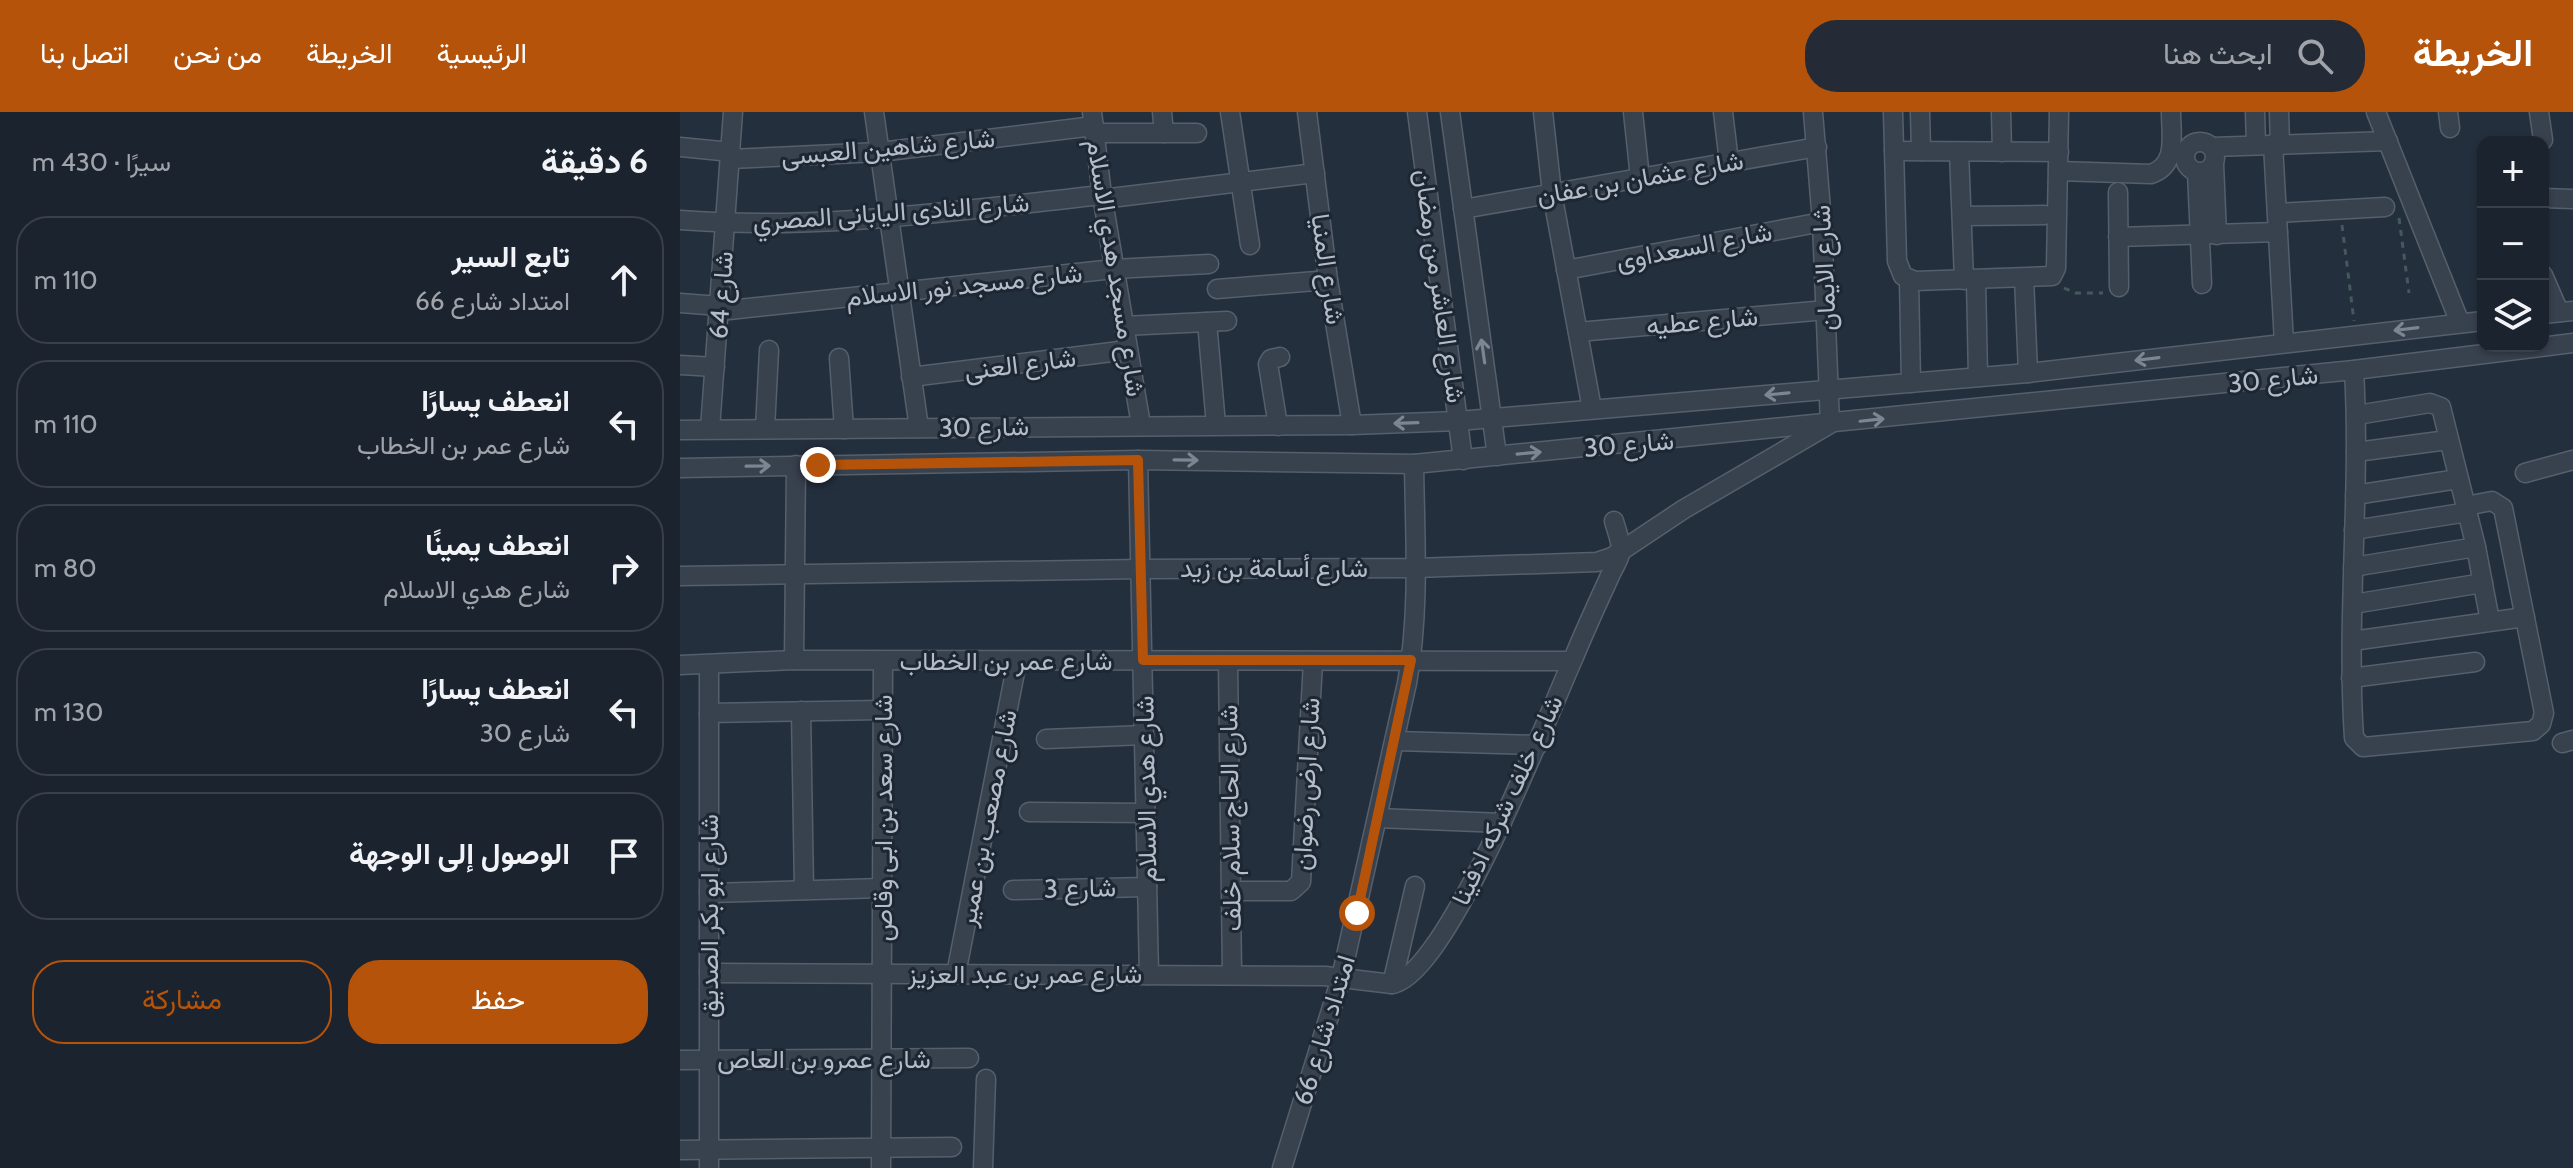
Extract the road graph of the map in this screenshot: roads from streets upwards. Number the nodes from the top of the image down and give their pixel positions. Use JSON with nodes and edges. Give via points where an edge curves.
{"nodes":[{"id":1,"x":733,"y":112,"type":"edge"},
{"id":2,"x":874,"y":112,"type":"edge"},
{"id":3,"x":1162,"y":112,"type":"edge"},
{"id":4,"x":1230,"y":112,"type":"edge"},
{"id":5,"x":1307,"y":112,"type":"edge"},
{"id":6,"x":1417,"y":112,"type":"edge"},
{"id":7,"x":1450,"y":112,"type":"edge"},
{"id":8,"x":1543,"y":112,"type":"edge"},
{"id":9,"x":1633,"y":112,"type":"edge"},
{"id":10,"x":1723,"y":112,"type":"edge"},
{"id":11,"x":1813,"y":112,"type":"edge"},
{"id":12,"x":1893,"y":112,"type":"edge"},
{"id":13,"x":1920,"y":112,"type":"edge"},
{"id":14,"x":2001,"y":112,"type":"edge"},
{"id":15,"x":2059,"y":112,"type":"edge"},
{"id":16,"x":2171,"y":112,"type":"edge"},
{"id":17,"x":2255,"y":112,"type":"edge"},
{"id":18,"x":2279,"y":112,"type":"edge"},
{"id":19,"x":2376,"y":112,"type":"edge"},
{"id":20,"x":2539,"y":112,"type":"edge"},
{"id":21,"x":1093,"y":124,"type":"edge"},
{"id":22,"x":1164,"y":133,"type":"junction"},
{"id":23,"x":1197,"y":133,"type":"dead end"},
{"id":24,"x":2542,"y":136,"type":"edge"},
{"id":25,"x":2388,"y":141,"type":"junction"},
{"id":26,"x":2270,"y":144,"type":"junction"},
{"id":27,"x":680,"y":147,"type":"edge"},
{"id":28,"x":1817,"y":147,"type":"junction"},
{"id":29,"x":1894,"y":151,"type":"junction"},
{"id":30,"x":1921,"y":151,"type":"junction"},
{"id":31,"x":880,"y":152,"type":"junction"},
{"id":32,"x":1959,"y":152,"type":"junction"},
{"id":33,"x":2002,"y":152,"type":"junction"},
{"id":34,"x":2059,"y":152,"type":"junction"},
{"id":35,"x":731,"y":155,"type":"junction"},
{"id":36,"x":1729,"y":162,"type":"junction"},
{"id":37,"x":2058,"y":171,"type":"junction"},
{"id":38,"x":1315,"y":173,"type":"junction"},
{"id":39,"x":1640,"y":178,"type":"junction"},
{"id":40,"x":1241,"y":182,"type":"junction"},
{"id":41,"x":2118,"y":192,"type":"dead end"},
{"id":42,"x":1552,"y":193,"type":"junction"},
{"id":43,"x":1102,"y":197,"type":"junction"},
{"id":44,"x":2549,"y":198,"type":"edge"},
{"id":45,"x":2573,"y":199,"type":"edge"},
{"id":46,"x":2385,"y":207,"type":"road end"},
{"id":47,"x":1463,"y":209,"type":"junction"},
{"id":48,"x":2045,"y":215,"type":"dead end"},
{"id":49,"x":1962,"y":216,"type":"junction"},
{"id":50,"x":890,"y":217,"type":"junction"},
{"id":51,"x":680,"y":220,"type":"edge"},
{"id":52,"x":1822,"y":222,"type":"junction"},
{"id":53,"x":726,"y":223,"type":"junction"},
{"id":54,"x":2277,"y":223,"type":"junction"},
{"id":55,"x":2208,"y":235,"type":"junction"},
{"id":56,"x":2118,"y":237,"type":"junction"},
{"id":57,"x":1250,"y":245,"type":"dead end"},
{"id":58,"x":1209,"y":264,"type":"dead end"},
{"id":59,"x":1114,"y":269,"type":"junction"},
{"id":60,"x":1566,"y":270,"type":"junction"},
{"id":61,"x":2024,"y":278,"type":"junction"},
{"id":62,"x":1328,"y":280,"type":"junction"},
{"id":63,"x":1970,"y":280,"type":"junction"},
{"id":64,"x":2545,"y":280,"type":"edge"},
{"id":65,"x":1912,"y":281,"type":"junction"},
{"id":66,"x":2202,"y":284,"type":"dead end"},
{"id":67,"x":2119,"y":287,"type":"road end"},
{"id":68,"x":1217,"y":289,"type":"dead end"},
{"id":69,"x":899,"y":293,"type":"junction"},
{"id":70,"x":680,"y":303,"type":"edge"},
{"id":71,"x":720,"y":308,"type":"junction"},
{"id":72,"x":1826,"y":310,"type":"junction"},
{"id":73,"x":2558,"y":312,"type":"edge"},
{"id":74,"x":1227,"y":321,"type":"dead end"},
{"id":75,"x":1207,"y":322,"type":"junction"},
{"id":76,"x":2477,"y":322,"type":"edge"},
{"id":77,"x":2460,"y":323,"type":"junction"},
{"id":78,"x":1124,"y":326,"type":"junction"},
{"id":79,"x":1578,"y":332,"type":"junction"},
{"id":80,"x":2284,"y":343,"type":"junction"},
{"id":81,"x":2573,"y":343,"type":"edge"},
{"id":82,"x":769,"y":350,"type":"dead end"},
{"id":83,"x":1128,"y":350,"type":"junction"},
{"id":84,"x":1280,"y":357,"type":"dead end"},
{"id":85,"x":839,"y":358,"type":"dead end"},
{"id":86,"x":680,"y":365,"type":"edge"},
{"id":87,"x":715,"y":367,"type":"junction"},
{"id":88,"x":2354,"y":370,"type":"junction"},
{"id":89,"x":2028,"y":373,"type":"junction"},
{"id":90,"x":911,"y":377,"type":"junction"},
{"id":91,"x":1978,"y":377,"type":"junction"},
{"id":92,"x":1911,"y":383,"type":"junction"},
{"id":93,"x":1829,"y":389,"type":"junction"},
{"id":94,"x":1592,"y":409,"type":"junction"},
{"id":95,"x":2357,"y":415,"type":"junction"},
{"id":96,"x":1492,"y":418,"type":"junction"},
{"id":97,"x":1458,"y":421,"type":"junction"},
{"id":98,"x":1830,"y":424,"type":"junction"},
{"id":99,"x":1141,"y":425,"type":"junction"},
{"id":100,"x":1216,"y":425,"type":"junction"},
{"id":101,"x":1352,"y":425,"type":"junction"},
{"id":102,"x":1278,"y":426,"type":"junction"},
{"id":103,"x":919,"y":428,"type":"junction"},
{"id":104,"x":710,"y":429,"type":"junction"},
{"id":105,"x":765,"y":429,"type":"junction"},
{"id":106,"x":818,"y":429,"type":"junction"},
{"id":107,"x":844,"y":429,"type":"junction"},
{"id":108,"x":680,"y":430,"type":"edge"},
{"id":109,"x":2448,"y":440,"type":"junction"},
{"id":110,"x":2356,"y":452,"type":"junction"},
{"id":111,"x":1497,"y":456,"type":"junction"},
{"id":112,"x":1138,"y":460,"type":"junction"},
{"id":113,"x":1463,"y":460,"type":"junction"},
{"id":114,"x":2573,"y":460,"type":"edge"},
{"id":115,"x":1414,"y":464,"type":"junction"},
{"id":116,"x":796,"y":465,"type":"junction"},
{"id":117,"x":818,"y":465,"type":"junction"},
{"id":118,"x":680,"y":468,"type":"edge"},
{"id":119,"x":2525,"y":473,"type":"dead end"},
{"id":120,"x":2458,"y":479,"type":"junction"},
{"id":121,"x":2355,"y":495,"type":"junction"},
{"id":122,"x":2467,"y":509,"type":"junction"},
{"id":123,"x":1614,"y":521,"type":"dead end"},
{"id":124,"x":2354,"y":530,"type":"junction"},
{"id":125,"x":2476,"y":547,"type":"junction"},
{"id":126,"x":1621,"y":552,"type":"junction"},
{"id":127,"x":2353,"y":567,"type":"junction"},
{"id":128,"x":1415,"y":568,"type":"junction"},
{"id":129,"x":1141,"y":569,"type":"junction"},
{"id":130,"x":795,"y":575,"type":"junction"},
{"id":131,"x":680,"y":576,"type":"edge"},
{"id":132,"x":2483,"y":583,"type":"junction"},
{"id":133,"x":2353,"y":604,"type":"junction"},
{"id":134,"x":2525,"y":617,"type":"junction"},
{"id":135,"x":2490,"y":621,"type":"junction"},
{"id":136,"x":2352,"y":641,"type":"junction"},
{"id":137,"x":794,"y":660,"type":"junction"},
{"id":138,"x":1143,"y":660,"type":"junction"},
{"id":139,"x":1411,"y":660,"type":"junction"},
{"id":140,"x":883,"y":661,"type":"junction"},
{"id":141,"x":1228,"y":661,"type":"junction"},
{"id":142,"x":1313,"y":661,"type":"junction"},
{"id":143,"x":1571,"y":661,"type":"junction"},
{"id":144,"x":1017,"y":662,"type":"junction"},
{"id":145,"x":2475,"y":662,"type":"dead end"},
{"id":146,"x":709,"y":664,"type":"junction"},
{"id":147,"x":680,"y":665,"type":"edge"},
{"id":148,"x":2351,"y":678,"type":"junction"},
{"id":149,"x":883,"y":710,"type":"junction"},
{"id":150,"x":801,"y":711,"type":"junction"},
{"id":151,"x":709,"y":713,"type":"junction"},
{"id":152,"x":1144,"y":735,"type":"junction"},
{"id":153,"x":1046,"y":739,"type":"dead end"},
{"id":154,"x":1395,"y":741,"type":"junction"},
{"id":155,"x":1538,"y":745,"type":"junction"},
{"id":156,"x":1029,"y":812,"type":"dead end"},
{"id":157,"x":1146,"y":813,"type":"junction"},
{"id":158,"x":1377,"y":818,"type":"junction"},
{"id":159,"x":1502,"y":823,"type":"junction"},
{"id":160,"x":1415,"y":886,"type":"dead end"},
{"id":161,"x":1147,"y":887,"type":"junction"},
{"id":162,"x":883,"y":888,"type":"junction"},
{"id":163,"x":804,"y":890,"type":"junction"},
{"id":164,"x":1013,"y":890,"type":"dead end"},
{"id":165,"x":1231,"y":891,"type":"junction"},
{"id":166,"x":709,"y":893,"type":"junction"},
{"id":167,"x":709,"y":973,"type":"junction"},
{"id":168,"x":882,"y":974,"type":"junction"},
{"id":169,"x":956,"y":974,"type":"junction"},
{"id":170,"x":1149,"y":975,"type":"junction"},
{"id":171,"x":1232,"y":975,"type":"junction"},
{"id":172,"x":1341,"y":978,"type":"junction"},
{"id":173,"x":1392,"y":984,"type":"junction"},
{"id":174,"x":969,"y":1058,"type":"dead end"},
{"id":175,"x":882,"y":1059,"type":"junction"},
{"id":176,"x":680,"y":1060,"type":"edge"},
{"id":177,"x":709,"y":1060,"type":"junction"},
{"id":178,"x":986,"y":1079,"type":"dead end"},
{"id":179,"x":952,"y":1147,"type":"dead end"},
{"id":180,"x":881,"y":1148,"type":"junction"},
{"id":181,"x":797,"y":1149,"type":"junction"},
{"id":182,"x":680,"y":1150,"type":"edge"},
{"id":183,"x":709,"y":1159,"type":"edge"},
{"id":184,"x":796,"y":1168,"type":"edge"},
{"id":185,"x":881,"y":1168,"type":"edge"},
{"id":186,"x":983,"y":1168,"type":"edge"},
{"id":187,"x":1282,"y":1168,"type":"edge"}],
"edges":[{"from":1,"to":35,"type":"street","name":"شارع 64"},
{"from":2,"to":31,"type":"street"},
{"from":3,"to":22,"type":"street"},
{"from":4,"to":40,"type":"street"},
{"from":5,"to":38,"type":"street","name":"شارع المنيا"},
{"from":6,"to":97,"type":"street","name":"شارع العاشر من رمضان"},
{"from":7,"to":47,"type":"street","name":"شارع العاشر من رمضان"},
{"from":8,"to":42,"type":"street"},
{"from":9,"to":39,"type":"street"},
{"from":10,"to":36,"type":"street"},
{"from":11,"to":28,"type":"street","name":"شارع الايمان"},
{"from":12,"to":29,"type":"street"},
{"from":13,"to":30,"type":"street"},
{"from":14,"to":33,"type":"street"},
{"from":15,"to":34,"type":"street"},
{"from":16,"to":37,"type":"street","via":[[2171,157],[2159,171]]},
{"from":17,"to":26,"type":"street"},
{"from":18,"to":26,"type":"street"},
{"from":19,"to":25,"type":"street"},
{"from":20,"to":24,"type":"street"},
{"from":21,"to":22,"type":"street","name":"شارع شاهين العبسى"},
{"from":21,"to":31,"type":"street","name":"شارع شاهين العبسى"},
{"from":21,"to":43,"type":"street","name":"شارع مسجد هدي الاسلام"},
{"from":22,"to":23,"type":"street","name":"شارع شاهين العبسى"},
{"from":25,"to":26,"type":"street"},
{"from":25,"to":77,"type":"street"},
{"from":26,"to":54,"type":"street"},
{"from":26,"to":55,"type":"street","via":[[2208,161]]},
{"from":27,"to":35,"type":"street","name":"شارع شاهين العبسى"},
{"from":28,"to":36,"type":"street","name":"شارع عثمان بن عفان"},
{"from":28,"to":52,"type":"street","name":"شارع الايمان"},
{"from":29,"to":30,"type":"street"},
{"from":29,"to":65,"type":"street","via":[[1897,261]]},
{"from":30,"to":32,"type":"street"},
{"from":31,"to":35,"type":"street","name":"شارع شاهين العبسى"},
{"from":31,"to":50,"type":"street"},
{"from":32,"to":33,"type":"street"},
{"from":32,"to":49,"type":"street"},
{"from":33,"to":34,"type":"street"},
{"from":34,"to":37,"type":"street"},
{"from":35,"to":53,"type":"street","name":"شارع 64"},
{"from":36,"to":39,"type":"street","name":"شارع عثمان بن عفان"},
{"from":37,"to":61,"type":"street","via":[[2056,268],[2052,276]]},
{"from":38,"to":40,"type":"street","name":"شارع النادى اليابانى المصري"},
{"from":38,"to":62,"type":"street","name":"شارع المنيا"},
{"from":39,"to":42,"type":"street","name":"شارع عثمان بن عفان"},
{"from":40,"to":43,"type":"street","name":"شارع النادى اليابانى المصري"},
{"from":40,"to":57,"type":"street"},
{"from":41,"to":56,"type":"street"},
{"from":42,"to":47,"type":"street","name":"شارع عثمان بن عفان"},
{"from":42,"to":60,"type":"street"},
{"from":43,"to":50,"type":"street","name":"شارع النادى اليابانى المصري"},
{"from":43,"to":59,"type":"street","name":"شارع مسجد هدي الاسلام"},
{"from":44,"to":45,"type":"street"},
{"from":46,"to":54,"type":"street","via":[[2341,209]]},
{"from":96,"to":47,"type":"street","name":"شارع العاشر من رمضان","one_way":true},
{"from":48,"to":49,"type":"street"},
{"from":49,"to":63,"type":"street"},
{"from":50,"to":53,"type":"street","name":"شارع النادى اليابانى المصري"},
{"from":50,"to":69,"type":"street"},
{"from":51,"to":53,"type":"street","name":"شارع النادى اليابانى المصري"},
{"from":52,"to":60,"type":"street","name":"شارع السعداوى"},
{"from":52,"to":72,"type":"street","name":"شارع الايمان"},
{"from":53,"to":71,"type":"street","name":"شارع 64"},
{"from":54,"to":55,"type":"street"},
{"from":54,"to":80,"type":"street"},
{"from":55,"to":56,"type":"street"},
{"from":55,"to":66,"type":"street"},
{"from":56,"to":67,"type":"street"},
{"from":58,"to":59,"type":"street","name":"شارع مسجد نور الاسلام"},
{"from":59,"to":69,"type":"street","name":"شارع مسجد نور الاسلام"},
{"from":59,"to":78,"type":"street","name":"شارع مسجد هدي الاسلام"},
{"from":60,"to":79,"type":"street"},
{"from":61,"to":63,"type":"street"},
{"from":61,"to":89,"type":"street"},
{"from":62,"to":68,"type":"street"},
{"from":62,"to":101,"type":"street","name":"شارع المنيا"},
{"from":63,"to":65,"type":"street"},
{"from":63,"to":91,"type":"street"},
{"from":64,"to":73,"type":"street"},
{"from":65,"to":92,"type":"street"},
{"from":69,"to":71,"type":"street","name":"شارع مسجد نور الاسلام"},
{"from":69,"to":90,"type":"street"},
{"from":70,"to":71,"type":"street","name":"شارع مسجد نور الاسلام"},
{"from":71,"to":87,"type":"street","name":"شارع 64"},
{"from":72,"to":79,"type":"street","name":"شارع عطيه"},
{"from":72,"to":93,"type":"street","name":"شارع الايمان"},
{"from":74,"to":75,"type":"street"},
{"from":75,"to":78,"type":"street"},
{"from":75,"to":100,"type":"street"},
{"from":76,"to":77,"type":"street","name":"شارع 30"},
{"from":77,"to":80,"type":"street","name":"شارع 30","one_way":true},
{"from":78,"to":83,"type":"street","name":"شارع مسجد هدي الاسلام"},
{"from":79,"to":94,"type":"street"},
{"from":80,"to":89,"type":"street","name":"شارع 30","one_way":true},
{"from":81,"to":88,"type":"street","name":"شارع 30"},
{"from":82,"to":105,"type":"street"},
{"from":83,"to":90,"type":"street","name":"شارع العنى"},
{"from":83,"to":99,"type":"street","name":"شارع مسجد هدي الاسلام"},
{"from":84,"to":102,"type":"street","via":[[1268,364]]},
{"from":85,"to":107,"type":"street"},
{"from":86,"to":87,"type":"street"},
{"from":87,"to":104,"type":"street","name":"شارع 64"},
{"from":88,"to":95,"type":"street"},
{"from":98,"to":88,"type":"street","name":"شارع 30","one_way":true},
{"from":89,"to":91,"type":"street","name":"شارع 30"},
{"from":90,"to":103,"type":"street"},
{"from":91,"to":92,"type":"street","name":"شارع 30"},
{"from":92,"to":93,"type":"street","name":"شارع 30"},
{"from":93,"to":94,"type":"street","name":"شارع 30","one_way":true},
{"from":93,"to":98,"type":"street","name":"شارع الايمان"},
{"from":94,"to":96,"type":"street","name":"شارع 30"},
{"from":95,"to":109,"type":"street","via":[[2435,403],[2443,410]]},
{"from":95,"to":110,"type":"street"},
{"from":96,"to":97,"type":"street","name":"شارع 30"},
{"from":96,"to":111,"type":"street","name":"شارع العاشر من رمضان"},
{"from":97,"to":101,"type":"street","name":"شارع 30","one_way":true},
{"from":97,"to":113,"type":"street","name":"شارع العاشر من رمضان"},
{"from":111,"to":98,"type":"street","name":"شارع 30","one_way":true},
{"from":98,"to":126,"type":"street","name":"شارع أسامة بن زيد"},
{"from":99,"to":100,"type":"street","name":"شارع 30"},
{"from":99,"to":103,"type":"street","name":"شارع 30"},
{"from":100,"to":102,"type":"street","name":"شارع 30"},
{"from":101,"to":102,"type":"street","name":"شارع 30"},
{"from":103,"to":107,"type":"street","name":"شارع 30"},
{"from":104,"to":105,"type":"street","name":"شارع 30"},
{"from":104,"to":108,"type":"street","name":"شارع 30"},
{"from":105,"to":106,"type":"street","name":"شارع 30"},
{"from":106,"to":107,"type":"street","name":"شارع 30"},
{"from":106,"to":117,"type":"street"},
{"from":109,"to":110,"type":"street"},
{"from":109,"to":120,"type":"street"},
{"from":110,"to":121,"type":"street"},
{"from":111,"to":113,"type":"street","name":"شارع 30"},
{"from":112,"to":115,"type":"street","name":"شارع 30","one_way":true},
{"from":112,"to":117,"type":"street","name":"شارع 30"},
{"from":112,"to":129,"type":"street","name":"شارع هدي الاسلام"},
{"from":113,"to":115,"type":"street","name":"شارع 30"},
{"from":114,"to":119,"type":"street"},
{"from":115,"to":128,"type":"street","name":"امتداد شارع 66"},
{"from":116,"to":117,"type":"street","name":"شارع 30"},
{"from":118,"to":116,"type":"street","name":"شارع 30","one_way":true},
{"from":116,"to":130,"type":"street"},
{"from":120,"to":121,"type":"street"},
{"from":120,"to":122,"type":"street"},
{"from":121,"to":124,"type":"street"},
{"from":122,"to":124,"type":"street"},
{"from":122,"to":125,"type":"street"},
{"from":122,"to":134,"type":"street","via":[[2492,501],[2503,508]]},
{"from":123,"to":126,"type":"street"},
{"from":124,"to":127,"type":"street"},
{"from":125,"to":127,"type":"street"},
{"from":125,"to":132,"type":"street"},
{"from":126,"to":128,"type":"street","name":"شارع أسامة بن زيد","via":[[1597,562]]},
{"from":126,"to":143,"type":"street","name":"شارع خلف شركه ادفينا"},
{"from":127,"to":133,"type":"street"},
{"from":128,"to":129,"type":"street","name":"شارع أسامة بن زيد"},
{"from":128,"to":139,"type":"street","name":"امتداد شارع 66"},
{"from":129,"to":130,"type":"street","name":"شارع أسامة بن زيد"},
{"from":129,"to":138,"type":"street","name":"شارع هدي الاسلام"},
{"from":130,"to":131,"type":"street","name":"شارع أسامة بن زيد"},
{"from":130,"to":137,"type":"street"},
{"from":132,"to":133,"type":"street"},
{"from":132,"to":135,"type":"street"},
{"from":133,"to":136,"type":"street"},
{"from":134,"to":135,"type":"street"},
{"from":134,"to":148,"type":"street","via":[[2544,713],[2533,731],[2363,747],[2354,738]]},
{"from":135,"to":136,"type":"street"},
{"from":136,"to":148,"type":"street"},
{"from":137,"to":140,"type":"street","name":"شارع عمر بن الخطاب"},
{"from":137,"to":146,"type":"street","name":"شارع عمر بن الخطاب"},
{"from":138,"to":141,"type":"street","name":"شارع عمر بن الخطاب"},
{"from":138,"to":144,"type":"street","name":"شارع عمر بن الخطاب"},
{"from":138,"to":152,"type":"street","name":"شارع هدي الاسلام"},
{"from":139,"to":142,"type":"street","name":"شارع عمر بن الخطاب"},
{"from":139,"to":143,"type":"street","name":"شارع عمر بن الخطاب"},
{"from":139,"to":154,"type":"street","name":"امتداد شارع 66"},
{"from":140,"to":144,"type":"street","name":"شارع عمر بن الخطاب"},
{"from":140,"to":149,"type":"street","name":"شارع سعد بن ابى وقاص"},
{"from":141,"to":142,"type":"street","name":"شارع عمر بن الخطاب"},
{"from":141,"to":165,"type":"street","name":"شارع الحاج سلام خلف"},
{"from":142,"to":165,"type":"street","name":"شارع ارض رضوان","via":[[1301,882],[1291,891]]},
{"from":143,"to":155,"type":"street","name":"شارع خلف شركه ادفينا"},
{"from":144,"to":169,"type":"street","name":"شارع مصعب بن عمير"},
{"from":145,"to":148,"type":"street"},
{"from":146,"to":147,"type":"street","name":"شارع عمر بن الخطاب"},
{"from":146,"to":151,"type":"street","name":"شارع ابو بكر الصديق"},
{"from":149,"to":150,"type":"street"},
{"from":149,"to":162,"type":"street","name":"شارع سعد بن ابى وقاص"},
{"from":150,"to":151,"type":"street"},
{"from":150,"to":163,"type":"street"},
{"from":151,"to":166,"type":"street","name":"شارع ابو بكر الصديق"},
{"from":152,"to":153,"type":"street"},
{"from":152,"to":157,"type":"street","name":"شارع هدي الاسلام"},
{"from":154,"to":155,"type":"street"},
{"from":154,"to":158,"type":"street","name":"امتداد شارع 66"},
{"from":155,"to":159,"type":"street","name":"شارع خلف شركه ادفينا"},
{"from":156,"to":157,"type":"street"},
{"from":157,"to":161,"type":"street","name":"شارع هدي الاسلام"},
{"from":158,"to":159,"type":"street"},
{"from":158,"to":172,"type":"street","name":"امتداد شارع 66"},
{"from":159,"to":173,"type":"street","name":"شارع خلف شركه ادفينا","via":[[1433,945],[1408,977]]},
{"from":160,"to":173,"type":"street"},
{"from":161,"to":164,"type":"street","name":"شارع 3"},
{"from":161,"to":170,"type":"street","name":"شارع هدي الاسلام"},
{"from":162,"to":163,"type":"street"},
{"from":162,"to":168,"type":"street","name":"شارع سعد بن ابى وقاص"},
{"from":163,"to":166,"type":"street"},
{"from":165,"to":171,"type":"street","name":"شارع الحاج سلام خلف"},
{"from":166,"to":167,"type":"street","name":"شارع ابو بكر الصديق"},
{"from":167,"to":168,"type":"street","name":"شارع عمر بن عبد العزيز"},
{"from":167,"to":177,"type":"street","name":"شارع ابو بكر الصديق"},
{"from":168,"to":169,"type":"street","name":"شارع عمر بن عبد العزيز"},
{"from":168,"to":175,"type":"street","name":"شارع سعد بن ابى وقاص"},
{"from":169,"to":170,"type":"street","name":"شارع عمر بن عبد العزيز"},
{"from":170,"to":171,"type":"street","name":"شارع عمر بن عبد العزيز"},
{"from":171,"to":172,"type":"street","name":"شارع عمر بن عبد العزيز"},
{"from":172,"to":173,"type":"street"},
{"from":172,"to":187,"type":"street","name":"امتداد شارع 66"},
{"from":174,"to":175,"type":"street","name":"شارع عمرو بن العاص"},
{"from":175,"to":177,"type":"street","name":"شارع عمرو بن العاص"},
{"from":175,"to":180,"type":"street","name":"شارع سعد بن ابى وقاص"},
{"from":176,"to":177,"type":"street","name":"شارع عمرو بن العاص"},
{"from":177,"to":183,"type":"street","name":"شارع ابو بكر الصديق"},
{"from":178,"to":186,"type":"street"},
{"from":179,"to":180,"type":"street"},
{"from":180,"to":181,"type":"street"},
{"from":180,"to":185,"type":"street","name":"شارع سعد بن ابى وقاص"},
{"from":181,"to":183,"type":"street"},
{"from":181,"to":184,"type":"street"},
{"from":182,"to":183,"type":"street"}]}
